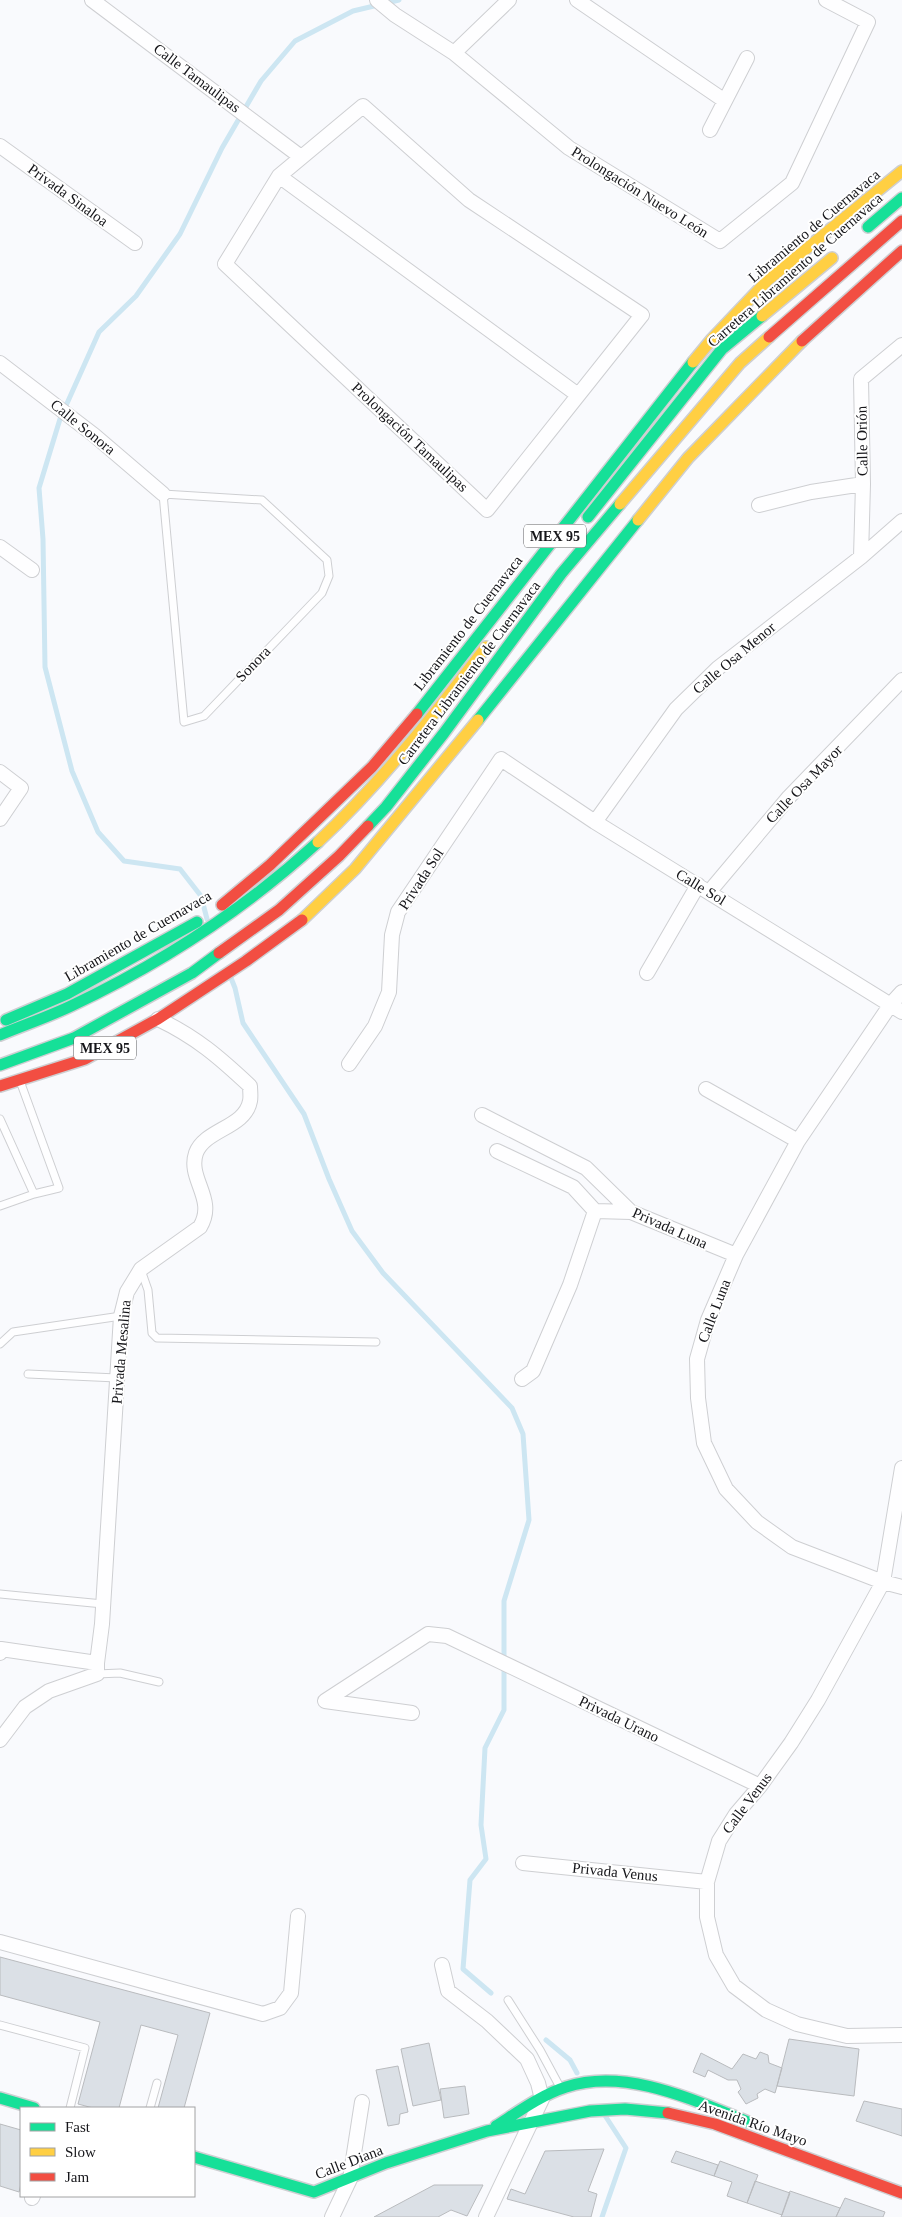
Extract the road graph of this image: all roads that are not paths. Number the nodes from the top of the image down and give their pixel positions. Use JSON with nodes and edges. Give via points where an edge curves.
{"nodes":[{"id":1,"x":92,"y":0,"type":"edge"},
{"id":2,"x":377,"y":0,"type":"edge"},
{"id":3,"x":510,"y":0,"type":"edge"},
{"id":4,"x":577,"y":0,"type":"edge"},
{"id":5,"x":826,"y":0,"type":"edge"},
{"id":6,"x":454,"y":53,"type":"junction"},
{"id":7,"x":747,"y":58,"type":"dead end"},
{"id":8,"x":725,"y":101,"type":"junction"},
{"id":9,"x":710,"y":130,"type":"dead end"},
{"id":10,"x":0,"y":146,"type":"edge"},
{"id":11,"x":301,"y":157,"type":"junction"},
{"id":12,"x":902,"y":171,"type":"edge"},
{"id":13,"x":280,"y":176,"type":"junction"},
{"id":14,"x":902,"y":198,"type":"edge"},
{"id":15,"x":902,"y":221,"type":"edge"},
{"id":16,"x":857,"y":237,"type":"dead end"},
{"id":17,"x":135,"y":243,"type":"dead end"},
{"id":18,"x":842,"y":249,"type":"dead end"},
{"id":19,"x":902,"y":251,"type":"edge"},
{"id":20,"x":902,"y":344,"type":"edge"},
{"id":21,"x":0,"y":364,"type":"edge"},
{"id":22,"x":578,"y":395,"type":"junction"},
{"id":23,"x":863,"y":484,"type":"junction"},
{"id":24,"x":163,"y":494,"type":"junction"},
{"id":25,"x":759,"y":505,"type":"dead end"},
{"id":26,"x":902,"y":522,"type":"edge"},
{"id":27,"x":578,"y":529,"type":"dead end"},
{"id":28,"x":0,"y":547,"type":"edge"},
{"id":29,"x":860,"y":557,"type":"junction"},
{"id":30,"x":32,"y":570,"type":"dead end"},
{"id":31,"x":495,"y":636,"type":"dead end"},
{"id":32,"x":902,"y":680,"type":"edge"},
{"id":33,"x":501,"y":759,"type":"joint"},
{"id":34,"x":0,"y":772,"type":"edge"},
{"id":35,"x":0,"y":819,"type":"edge"},
{"id":36,"x":594,"y":822,"type":"junction"},
{"id":37,"x":704,"y":888,"type":"junction"},
{"id":38,"x":220,"y":914,"type":"junction"},
{"id":39,"x":647,"y":973,"type":"dead end"},
{"id":40,"x":902,"y":992,"type":"edge"},
{"id":41,"x":896,"y":1008,"type":"edge"},
{"id":42,"x":158,"y":1019,"type":"junction"},
{"id":43,"x":0,"y":1022,"type":"edge"},
{"id":44,"x":0,"y":1035,"type":"edge"},
{"id":45,"x":349,"y":1064,"type":"dead end"},
{"id":46,"x":0,"y":1065,"type":"edge"},
{"id":47,"x":20,"y":1080,"type":"junction"},
{"id":48,"x":0,"y":1086,"type":"edge"},
{"id":49,"x":706,"y":1089,"type":"dead end"},
{"id":50,"x":482,"y":1115,"type":"dead end"},
{"id":51,"x":0,"y":1119,"type":"edge"},
{"id":52,"x":798,"y":1141,"type":"junction"},
{"id":53,"x":497,"y":1151,"type":"dead end"},
{"id":54,"x":34,"y":1194,"type":"junction"},
{"id":55,"x":0,"y":1206,"type":"edge"},
{"id":56,"x":595,"y":1211,"type":"junction"},
{"id":57,"x":631,"y":1212,"type":"junction"},
{"id":58,"x":736,"y":1255,"type":"junction"},
{"id":59,"x":141,"y":1269,"type":"junction"},
{"id":60,"x":121,"y":1316,"type":"junction"},
{"id":61,"x":376,"y":1342,"type":"dead end"},
{"id":62,"x":0,"y":1344,"type":"edge"},
{"id":63,"x":28,"y":1374,"type":"dead end"},
{"id":64,"x":117,"y":1378,"type":"junction"},
{"id":65,"x":522,"y":1379,"type":"dead end"},
{"id":66,"x":902,"y":1468,"type":"edge"},
{"id":67,"x":883,"y":1582,"type":"junction"},
{"id":68,"x":902,"y":1587,"type":"edge"},
{"id":69,"x":0,"y":1594,"type":"edge"},
{"id":70,"x":103,"y":1604,"type":"junction"},
{"id":71,"x":0,"y":1653,"type":"edge"},
{"id":72,"x":97,"y":1669,"type":"junction"},
{"id":73,"x":159,"y":1682,"type":"dead end"},
{"id":74,"x":412,"y":1712,"type":"dead end"},
{"id":75,"x":0,"y":1740,"type":"edge"},
{"id":76,"x":760,"y":1786,"type":"junction"},
{"id":77,"x":524,"y":1862,"type":"dead end"},
{"id":78,"x":707,"y":1882,"type":"junction"},
{"id":79,"x":298,"y":1916,"type":"dead end"},
{"id":80,"x":0,"y":1942,"type":"edge"},
{"id":81,"x":442,"y":1965,"type":"dead end"},
{"id":82,"x":508,"y":2000,"type":"dead end"},
{"id":83,"x":0,"y":2025,"type":"edge"},
{"id":84,"x":902,"y":2035,"type":"edge"},
{"id":85,"x":540,"y":2050,"type":"junction"},
{"id":86,"x":527,"y":2059,"type":"junction"},
{"id":87,"x":626,"y":2081,"type":"junction"},
{"id":88,"x":157,"y":2082,"type":"dead end"},
{"id":89,"x":583,"y":2083,"type":"junction"},
{"id":90,"x":562,"y":2089,"type":"junction"},
{"id":91,"x":0,"y":2098,"type":"edge"},
{"id":92,"x":542,"y":2099,"type":"junction"},
{"id":93,"x":362,"y":2102,"type":"dead end"},
{"id":94,"x":31,"y":2107,"type":"edge"},
{"id":95,"x":70,"y":2107,"type":"edge"},
{"id":96,"x":150,"y":2107,"type":"edge"},
{"id":97,"x":625,"y":2109,"type":"junction"},
{"id":98,"x":590,"y":2111,"type":"junction"},
{"id":99,"x":531,"y":2124,"type":"junction"},
{"id":100,"x":758,"y":2126,"type":"dead end"},
{"id":101,"x":487,"y":2132,"type":"junction"},
{"id":102,"x":195,"y":2157,"type":"edge"},
{"id":103,"x":839,"y":2157,"type":"dead end"},
{"id":104,"x":350,"y":2179,"type":"junction"},
{"id":105,"x":902,"y":2181,"type":"edge"},
{"id":106,"x":902,"y":2193,"type":"edge"},
{"id":107,"x":332,"y":2217,"type":"edge"},
{"id":108,"x":486,"y":2217,"type":"edge"}],
"edges":[{"from":1,"to":11,"type":"street","name":"Calle Tamaulipas"},
{"from":2,"to":6,"type":"street"},
{"from":3,"to":6,"type":"street"},
{"from":4,"to":8,"type":"street"},
{"from":5,"to":6,"type":"street","name":"Prolongación Nuevo León","via":[[868,22],[792,183],[720,241],[569,148]]},
{"from":7,"to":8,"type":"street"},
{"from":8,"to":9,"type":"street"},
{"from":10,"to":17,"type":"street","name":"Privada Sinaloa"},
{"from":11,"to":13,"type":"street"},
{"from":11,"to":22,"type":"street","name":"Prolongación Tamaulipas","via":[[363,106],[469,200],[642,315]]},
{"from":12,"to":38,"type":"main road","name":"Libramiento de Cuernavaca","number":"MEX 95","via":[[768,280],[712,339],[372,767]]},
{"from":13,"to":22,"type":"street"},
{"from":13,"to":22,"type":"street","name":"Prolongación Tamaulipas","via":[[225,264],[488,510]]},
{"from":14,"to":16,"type":"main road","name":"Carretera Libramiento de Cuernavaca"},
{"from":15,"to":46,"type":"main road","name":"Carretera Libramiento de Cuernavaca","number":"MEX 95","via":[[740,363],[561,574],[386,807],[339,856],[279,910],[192,973],[74,1038]]},
{"from":18,"to":27,"type":"main road","name":"Carretera Libramiento de Cuernavaca","number":"MEX 95","via":[[722,349]]},
{"from":19,"to":42,"type":"main road","number":"MEX 95","via":[[815,327],[688,458],[355,869],[297,924]]},
{"from":20,"to":23,"type":"street","name":"Calle Orión","via":[[861,379]]},
{"from":21,"to":24,"type":"street","name":"Calle Sonora","via":[[76,420]]},
{"from":23,"to":25,"type":"street"},
{"from":23,"to":29,"type":"street","name":"Calle Orión"},
{"from":24,"to":24,"type":"lane","name":"Sonora","via":[[183,702],[184,722],[204,716],[322,593],[329,576],[327,560],[262,500]]},
{"from":26,"to":29,"type":"street","name":"Calle Osa Menor"},
{"from":28,"to":30,"type":"street"},
{"from":29,"to":36,"type":"street","name":"Calle Osa Menor","via":[[718,668],[676,709]]},
{"from":31,"to":38,"type":"main road","name":"Carretera Libramiento de Cuernavaca","number":"MEX 95","via":[[383,775],[335,826],[278,875]]},
{"from":32,"to":37,"type":"street","name":"Calle Osa Mayor"},
{"from":33,"to":36,"type":"street","name":"Calle Sol"},
{"from":33,"to":45,"type":"street","name":"Privada Sol","via":[[398,912],[392,935],[389,992],[375,1026]]},
{"from":34,"to":35,"type":"street","via":[[21,788]]},
{"from":36,"to":37,"type":"street","name":"Calle Sol"},
{"from":37,"to":39,"type":"street","name":"Calle Osa Mayor"},
{"from":37,"to":41,"type":"street","name":"Calle Sol"},
{"from":38,"to":43,"type":"main road","name":"Libramiento de Cuernavaca","number":"MEX 95","via":[[67,994]]},
{"from":38,"to":44,"type":"main road","name":"Carretera Libramiento de Cuernavaca","number":"MEX 95","via":[[193,939],[147,966],[73,1005]]},
{"from":40,"to":41,"type":"street","name":"Calle Luna"},
{"from":41,"to":52,"type":"street","name":"Calle Luna"},
{"from":42,"to":47,"type":"main road","number":"MEX 95","via":[[85,1059]]},
{"from":42,"to":59,"type":"street","name":"Privada Mesalina","via":[[183,1030],[213,1051],[250,1086],[250,1101],[244,1114],[201,1144],[196,1154],[194,1164],[207,1210],[200,1227]]},
{"from":47,"to":48,"type":"main road","number":"MEX 95"},
{"from":47,"to":54,"type":"lane","via":[[59,1188]]},
{"from":49,"to":52,"type":"street"},
{"from":50,"to":57,"type":"street","name":"Privada Luna","via":[[586,1168]]},
{"from":51,"to":54,"type":"lane"},
{"from":52,"to":58,"type":"street","name":"Calle Luna"},
{"from":53,"to":56,"type":"street","via":[[573,1187]]},
{"from":54,"to":55,"type":"lane"},
{"from":56,"to":57,"type":"street"},
{"from":56,"to":65,"type":"street","via":[[570,1285],[533,1371]]},
{"from":57,"to":58,"type":"street","name":"Privada Luna"},
{"from":58,"to":67,"type":"street","name":"Calle Luna","via":[[708,1320],[697,1359],[704,1443],[726,1489],[757,1522],[792,1547]]},
{"from":59,"to":60,"type":"street","name":"Privada Mesalina","via":[[127,1292]]},
{"from":59,"to":61,"type":"lane","via":[[148,1290],[152,1333],[157,1338]]},
{"from":60,"to":62,"type":"lane","via":[[13,1332]]},
{"from":60,"to":64,"type":"street","name":"Privada Mesalina"},
{"from":63,"to":64,"type":"lane"},
{"from":64,"to":70,"type":"street","name":"Privada Mesalina"},
{"from":66,"to":67,"type":"street","name":"Calle Venus"},
{"from":67,"to":68,"type":"street"},
{"from":67,"to":76,"type":"street","name":"Calle Venus","via":[[818,1700]]},
{"from":69,"to":70,"type":"lane"},
{"from":70,"to":72,"type":"street","name":"Privada Mesalina"},
{"from":71,"to":72,"type":"street","via":[[1,1649]]},
{"from":72,"to":73,"type":"lane"},
{"from":72,"to":75,"type":"street","via":[[49,1691],[24,1707]]},
{"from":74,"to":76,"type":"street","name":"Privada Urano","via":[[325,1701],[428,1634],[448,1636]]},
{"from":76,"to":78,"type":"street","name":"Calle Venus","via":[[736,1814],[719,1841]]},
{"from":77,"to":78,"type":"street","name":"Privada Venus"},
{"from":78,"to":84,"type":"street","name":"Calle Venus","via":[[707,1917],[716,1955],[734,1986],[766,2010],[797,2024],[847,2036]]},
{"from":79,"to":80,"type":"street","via":[[292,1993],[280,2008],[263,2014]]},
{"from":81,"to":86,"type":"street","via":[[448,1991],[487,2021]]},
{"from":82,"to":85,"type":"lane"},
{"from":83,"to":95,"type":"lane","via":[[85,2048]]},
{"from":85,"to":86,"type":"lane"},
{"from":85,"to":90,"type":"lane"},
{"from":86,"to":92,"type":"street"},
{"from":87,"to":89,"type":"main road","name":"Avenida Río Mayo"},
{"from":87,"to":97,"type":"main road","via":[[618,2086],[614,2097],[617,2104]]},
{"from":87,"to":100,"type":"main road","name":"Avenida Río Mayo"},
{"from":88,"to":96,"type":"lane"},
{"from":89,"to":90,"type":"main road","name":"Avenida Río Mayo"},
{"from":89,"to":98,"type":"main road","via":[[589,2084],[596,2096]]},
{"from":90,"to":92,"type":"main road","name":"Avenida Río Mayo"},
{"from":91,"to":94,"type":"main road"},
{"from":92,"to":99,"type":"street"},
{"from":92,"to":101,"type":"main road","name":"Calle Diana"},
{"from":93,"to":104,"type":"street"},
{"from":97,"to":98,"type":"main road","name":"Avenida Río Mayo"},
{"from":97,"to":106,"type":"main road","name":"Avenida Río Mayo","via":[[678,2114],[715,2124]]},
{"from":98,"to":99,"type":"main road","name":"Avenida Río Mayo"},
{"from":99,"to":101,"type":"main road","name":"Calle Diana"},
{"from":99,"to":108,"type":"street"},
{"from":101,"to":104,"type":"main road","name":"Calle Diana","via":[[386,2163]]},
{"from":102,"to":104,"type":"main road","name":"Calle Diana","via":[[314,2192]]},
{"from":103,"to":105,"type":"main road"},
{"from":104,"to":107,"type":"street"}]}
